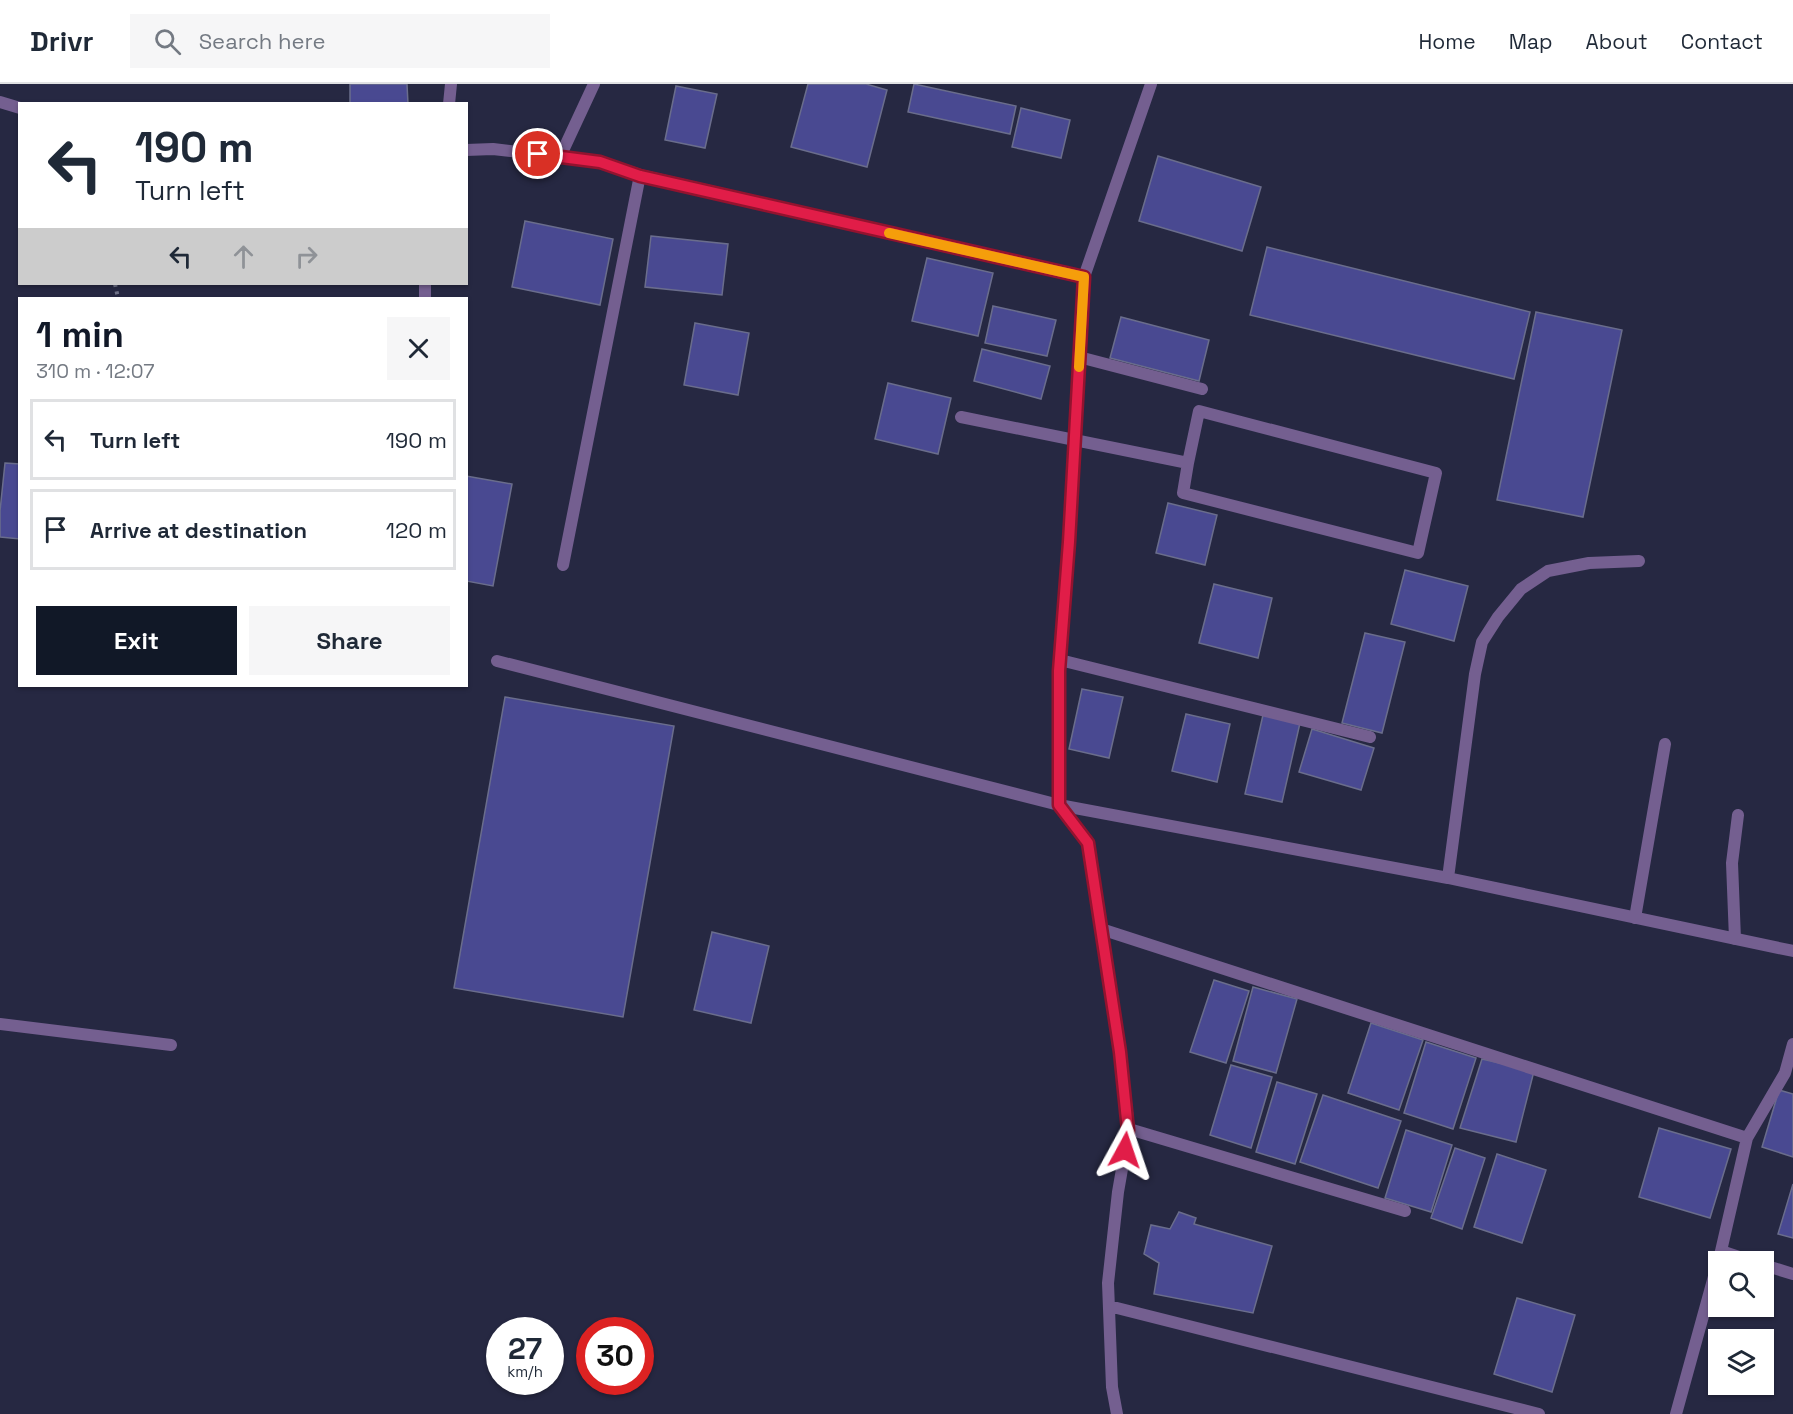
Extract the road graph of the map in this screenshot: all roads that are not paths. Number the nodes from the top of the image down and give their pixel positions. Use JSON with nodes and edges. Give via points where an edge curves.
{"nodes":[{"id":1,"x":451,"y":84,"type":"edge"},
{"id":2,"x":594,"y":84,"type":"edge"},
{"id":3,"x":1151,"y":84,"type":"edge"},
{"id":4,"x":0,"y":102,"type":"edge"},
{"id":5,"x":449,"y":102,"type":"edge"},
{"id":6,"x":18,"y":107,"type":"edge"},
{"id":7,"x":468,"y":150,"type":"edge"},
{"id":8,"x":560,"y":157,"type":"junction"},
{"id":9,"x":640,"y":176,"type":"junction"},
{"id":10,"x":1084,"y":277,"type":"junction"},
{"id":11,"x":1079,"y":357,"type":"junction"},
{"id":12,"x":1202,"y":389,"type":"dead end"},
{"id":13,"x":961,"y":417,"type":"dead end"},
{"id":14,"x":1074,"y":441,"type":"junction"},
{"id":15,"x":1188,"y":463,"type":"junction"},
{"id":16,"x":1639,"y":561,"type":"dead end"},
{"id":17,"x":563,"y":565,"type":"dead end"},
{"id":18,"x":1060,"y":660,"type":"junction"},
{"id":19,"x":497,"y":661,"type":"dead end"},
{"id":20,"x":1370,"y":737,"type":"dead end"},
{"id":21,"x":1665,"y":744,"type":"dead end"},
{"id":22,"x":1059,"y":805,"type":"junction"},
{"id":23,"x":1738,"y":815,"type":"dead end"},
{"id":24,"x":1448,"y":878,"type":"junction"},
{"id":25,"x":1635,"y":918,"type":"junction"},
{"id":26,"x":1101,"y":929,"type":"junction"},
{"id":27,"x":1735,"y":939,"type":"junction"},
{"id":28,"x":1793,"y":951,"type":"edge"},
{"id":29,"x":0,"y":1024,"type":"edge"},
{"id":30,"x":1793,"y":1044,"type":"edge"},
{"id":31,"x":171,"y":1045,"type":"dead end"},
{"id":32,"x":1789,"y":1074,"type":"edge"},
{"id":33,"x":1128,"y":1130,"type":"junction"},
{"id":34,"x":1747,"y":1138,"type":"junction"},
{"id":35,"x":1405,"y":1211,"type":"dead end"},
{"id":36,"x":1722,"y":1251,"type":"edge"},
{"id":37,"x":1774,"y":1267,"type":"edge"},
{"id":38,"x":1793,"y":1274,"type":"edge"},
{"id":39,"x":1708,"y":1301,"type":"edge"},
{"id":40,"x":1109,"y":1306,"type":"junction"},
{"id":41,"x":1117,"y":1414,"type":"edge"},
{"id":42,"x":1539,"y":1414,"type":"edge"},
{"id":43,"x":1676,"y":1414,"type":"edge"}],
"edges":[{"from":1,"to":5,"type":"street"},
{"from":2,"to":8,"type":"street"},
{"from":3,"to":10,"type":"street"},
{"from":4,"to":6,"type":"street"},
{"from":7,"to":8,"type":"street"},
{"from":8,"to":9,"type":"street","via":[[600,162]]},
{"from":9,"to":10,"type":"street"},
{"from":9,"to":17,"type":"street"},
{"from":10,"to":11,"type":"street"},
{"from":11,"to":12,"type":"street"},
{"from":11,"to":14,"type":"street"},
{"from":13,"to":14,"type":"street"},
{"from":14,"to":15,"type":"street"},
{"from":14,"to":18,"type":"street"},
{"from":15,"to":15,"type":"street","via":[[1199,411],[1436,473],[1418,553],[1183,493]]},
{"from":16,"to":24,"type":"street","via":[[1588,563],[1548,571],[1521,589],[1482,642]]},
{"from":18,"to":20,"type":"street"},
{"from":18,"to":22,"type":"street"},
{"from":19,"to":22,"type":"street"},
{"from":21,"to":25,"type":"street"},
{"from":22,"to":24,"type":"street"},
{"from":22,"to":26,"type":"street","via":[[1088,843]]},
{"from":23,"to":27,"type":"street","via":[[1732,863]]},
{"from":24,"to":25,"type":"street"},
{"from":25,"to":27,"type":"street"},
{"from":26,"to":33,"type":"street"},
{"from":26,"to":34,"type":"street"},
{"from":27,"to":28,"type":"street"},
{"from":29,"to":31,"type":"street"},
{"from":30,"to":32,"type":"street"},
{"from":32,"to":34,"type":"street"},
{"from":33,"to":35,"type":"street"},
{"from":33,"to":40,"type":"street","via":[[1118,1191]]},
{"from":34,"to":36,"type":"street"},
{"from":37,"to":38,"type":"street"},
{"from":39,"to":43,"type":"street"},
{"from":40,"to":41,"type":"street"},
{"from":40,"to":42,"type":"street"}]}
